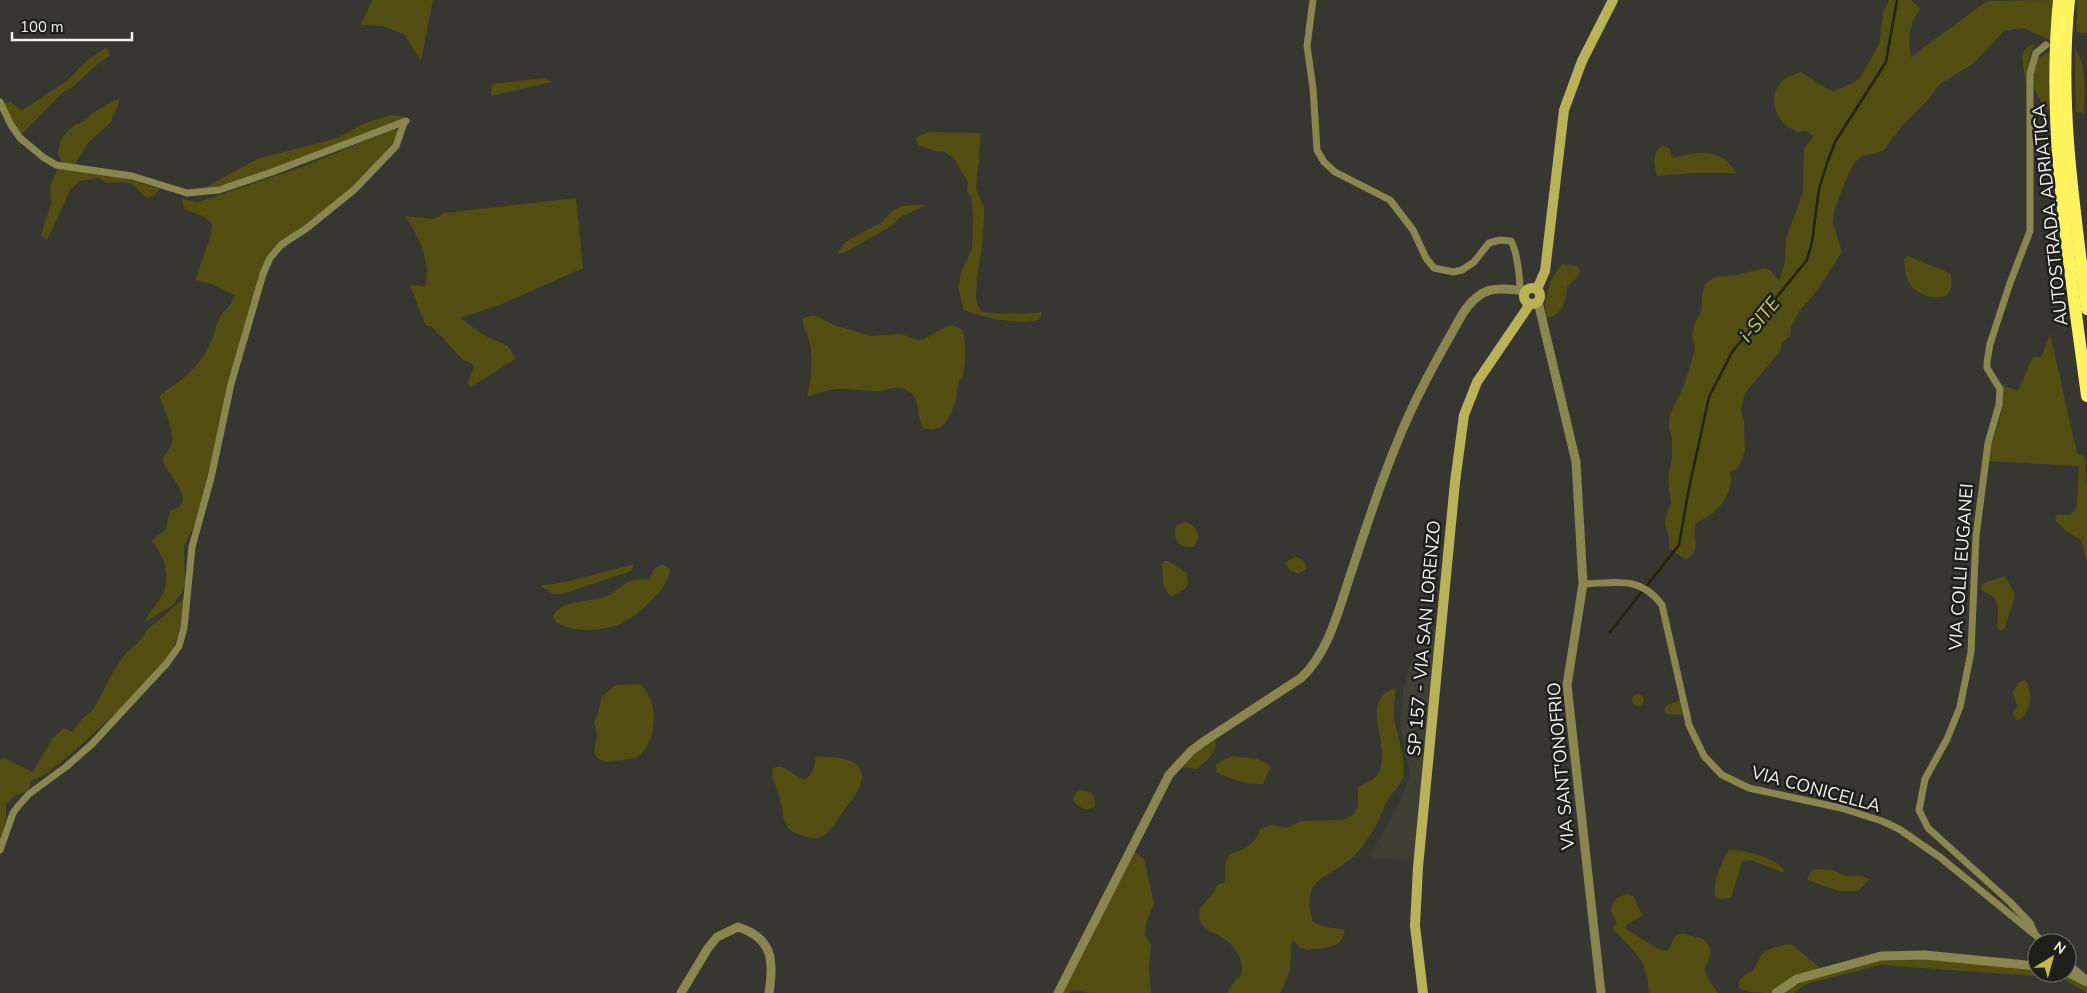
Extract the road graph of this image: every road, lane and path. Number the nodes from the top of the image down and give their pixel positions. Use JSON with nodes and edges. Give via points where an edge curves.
{"nodes":[{"id":1,"x":1313,"y":0,"type":"edge"},
{"id":2,"x":1613,"y":0,"type":"edge"},
{"id":3,"x":2059,"y":0,"type":"edge"},
{"id":4,"x":2069,"y":0,"type":"edge"},
{"id":5,"x":2046,"y":45,"type":"dead end"},
{"id":6,"x":2061,"y":60,"type":"junction"},
{"id":7,"x":0,"y":102,"type":"edge"},
{"id":8,"x":1537,"y":289,"type":"junction"},
{"id":9,"x":1523,"y":291,"type":"junction"},
{"id":10,"x":1534,"y":303,"type":"junction"},
{"id":11,"x":2087,"y":309,"type":"edge"},
{"id":12,"x":2087,"y":396,"type":"edge"},
{"id":13,"x":1583,"y":584,"type":"junction"},
{"id":14,"x":0,"y":850,"type":"edge"},
{"id":15,"x":2034,"y":933,"type":"edge"},
{"id":16,"x":2035,"y":933,"type":"edge"},
{"id":17,"x":2027,"y":965,"type":"edge"},
{"id":18,"x":2077,"y":972,"type":"edge"},
{"id":19,"x":2087,"y":981,"type":"edge"},
{"id":20,"x":682,"y":993,"type":"edge"},
{"id":21,"x":770,"y":993,"type":"edge"},
{"id":22,"x":1058,"y":993,"type":"edge"},
{"id":23,"x":1423,"y":993,"type":"edge"},
{"id":24,"x":1601,"y":993,"type":"edge"},
{"id":25,"x":1776,"y":993,"type":"edge"}],
"edges":[{"from":1,"to":9,"type":"street","via":[[1307,46],[1317,150],[1324,162],[1335,172],[1390,200],[1413,230],[1434,268],[1452,272],[1462,270],[1474,262],[1489,243],[1511,241],[1517,251],[1516,263]]},
{"from":2,"to":8,"type":"main road","via":[[1582,61],[1564,110],[1545,271]]},
{"from":3,"to":6,"type":"highway","name":"AUTOSTRADA ADRIATICA"},
{"from":4,"to":6,"type":"highway","name":"AUTOSTRADA ADRIATICA"},
{"from":5,"to":16,"type":"street","name":"VIA COLLI EUGANEI","via":[[2036,53],[2030,74],[2030,232],[1986,362],[2000,389],[2000,405],[1988,443],[1976,536],[1967,677],[1960,707],[1947,739],[1925,780],[1920,810],[1928,828],[2010,902],[2030,923]]},
{"from":6,"to":11,"type":"highway","name":"AUTOSTRADA ADRIATICA","via":[[2071,184]]},
{"from":6,"to":12,"type":"highway","name":"AUTOSTRADA ADRIATICA","via":[[2056,120],[2060,183]]},
{"from":7,"to":14,"type":"street","via":[[20,138],[56,165],[132,176],[187,193],[219,190],[406,122],[396,146],[355,189],[281,245],[262,274],[231,384],[211,478],[192,546],[184,628],[179,646],[92,744],[19,805]]},
{"from":8,"to":9,"type":"main road"},
{"from":8,"to":10,"type":"main road","via":[[1540,297]]},
{"from":9,"to":10,"type":"main road","via":[[1524,299]]},
{"from":9,"to":22,"type":"street","via":[[1495,289],[1482,292],[1463,313],[1395,447],[1321,653],[1301,678],[1203,742],[1169,775]]},
{"from":10,"to":13,"type":"street","name":"VIA SANT'ONOFRIO","via":[[1576,462]]},
{"from":10,"to":23,"type":"main road","name":"SP 157 - VIA SAN LORENZO","via":[[1477,382],[1464,414],[1418,866],[1414,926]]},
{"from":13,"to":15,"type":"street","name":"VIA CONICELLA","via":[[1630,582],[1641,586],[1662,605],[1689,725],[1704,756],[1722,775],[1748,788],[1841,808],[1899,829],[1941,858]]},
{"from":13,"to":24,"type":"street","name":"VIA SANT'ONOFRIO","via":[[1567,685]]},
{"from":17,"to":25,"type":"street","via":[[1925,956],[1881,956],[1797,979]]},
{"from":18,"to":19,"type":"street"},
{"from":20,"to":21,"type":"street","via":[[717,937],[738,927],[760,937],[766,946],[772,974]]}]}
